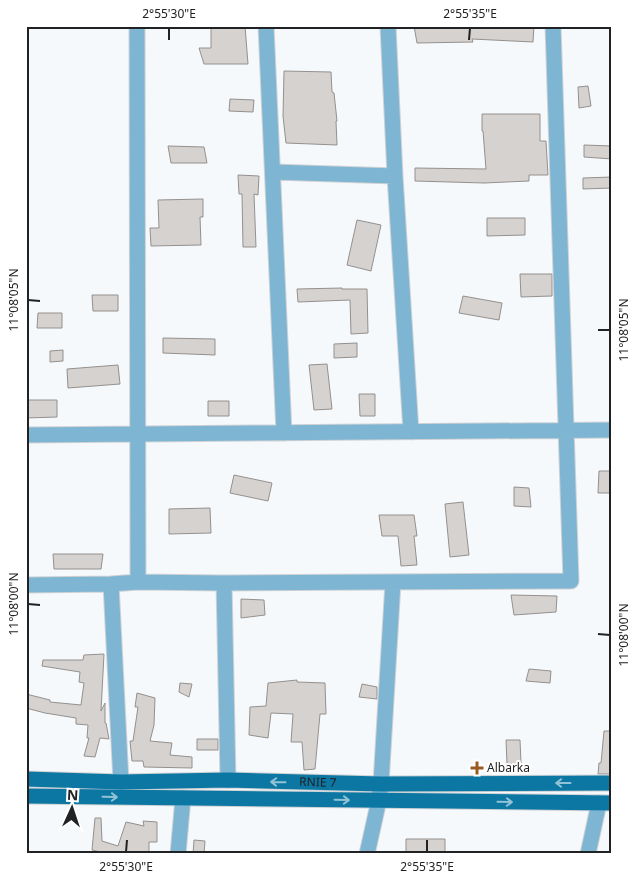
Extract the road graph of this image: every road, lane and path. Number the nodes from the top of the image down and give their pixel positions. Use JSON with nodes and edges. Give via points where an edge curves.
{"nodes":[{"id":1,"x":137,"y":26,"type":"edge"},
{"id":2,"x":266,"y":26,"type":"edge"},
{"id":3,"x":388,"y":26,"type":"edge"},
{"id":4,"x":553,"y":26,"type":"edge"},
{"id":5,"x":272,"y":172,"type":"junction"},
{"id":6,"x":395,"y":176,"type":"junction"},
{"id":7,"x":566,"y":430,"type":"junction"},
{"id":8,"x":612,"y":430,"type":"edge"},
{"id":9,"x":411,"y":432,"type":"junction"},
{"id":10,"x":284,"y":433,"type":"junction"},
{"id":11,"x":138,"y":434,"type":"junction"},
{"id":12,"x":26,"y":435,"type":"edge"},
{"id":13,"x":138,"y":582,"type":"junction"},
{"id":14,"x":393,"y":582,"type":"junction"},
{"id":15,"x":224,"y":583,"type":"junction"},
{"id":16,"x":112,"y":584,"type":"junction"},
{"id":17,"x":26,"y":585,"type":"edge"},
{"id":18,"x":26,"y":779,"type":"edge"},
{"id":19,"x":228,"y":780,"type":"junction"},
{"id":20,"x":121,"y":782,"type":"junction"},
{"id":21,"x":612,"y":782,"type":"edge"},
{"id":22,"x":381,"y":784,"type":"junction"},
{"id":23,"x":26,"y":796,"type":"edge"},
{"id":24,"x":183,"y":798,"type":"junction"},
{"id":25,"x":379,"y":800,"type":"junction"},
{"id":26,"x":605,"y":803,"type":"edge"},
{"id":27,"x":178,"y":854,"type":"edge"},
{"id":28,"x":367,"y":854,"type":"edge"},
{"id":29,"x":588,"y":854,"type":"edge"}],
"edges":[{"from":1,"to":11,"type":"street"},
{"from":2,"to":5,"type":"street"},
{"from":3,"to":6,"type":"street"},
{"from":4,"to":7,"type":"street"},
{"from":5,"to":6,"type":"street"},
{"from":5,"to":10,"type":"street"},
{"from":6,"to":9,"type":"street"},
{"from":7,"to":8,"type":"street"},
{"from":7,"to":9,"type":"street"},
{"from":7,"to":14,"type":"street","via":[[571,581]]},
{"from":9,"to":10,"type":"street"},
{"from":10,"to":11,"type":"street"},
{"from":11,"to":12,"type":"street"},
{"from":11,"to":13,"type":"street"},
{"from":13,"to":15,"type":"street"},
{"from":13,"to":16,"type":"street"},
{"from":14,"to":15,"type":"street"},
{"from":14,"to":22,"type":"street"},
{"from":15,"to":19,"type":"street"},
{"from":16,"to":17,"type":"street"},
{"from":16,"to":20,"type":"street"},
{"from":18,"to":20,"type":"main road","name":"RNIE 7","number":"RNIE 7"},
{"from":19,"to":20,"type":"main road","name":"RNIE 7","number":"RNIE 7"},
{"from":22,"to":19,"type":"main road","name":"RNIE 7","number":"RNIE 7","one_way":true},
{"from":21,"to":22,"type":"main road","name":"RNIE 7","number":"RNIE 7","one_way":true},
{"from":22,"to":25,"type":"street"},
{"from":23,"to":24,"type":"main road","name":"RNIE 7","number":"RNIE 7","one_way":true},
{"from":24,"to":25,"type":"main road","name":"RNIE 7","number":"RNIE 7","one_way":true},
{"from":24,"to":27,"type":"street"},
{"from":25,"to":26,"type":"main road","name":"RNIE 7","number":"RNIE 7","one_way":true},
{"from":25,"to":28,"type":"street"},
{"from":26,"to":29,"type":"street"}]}
